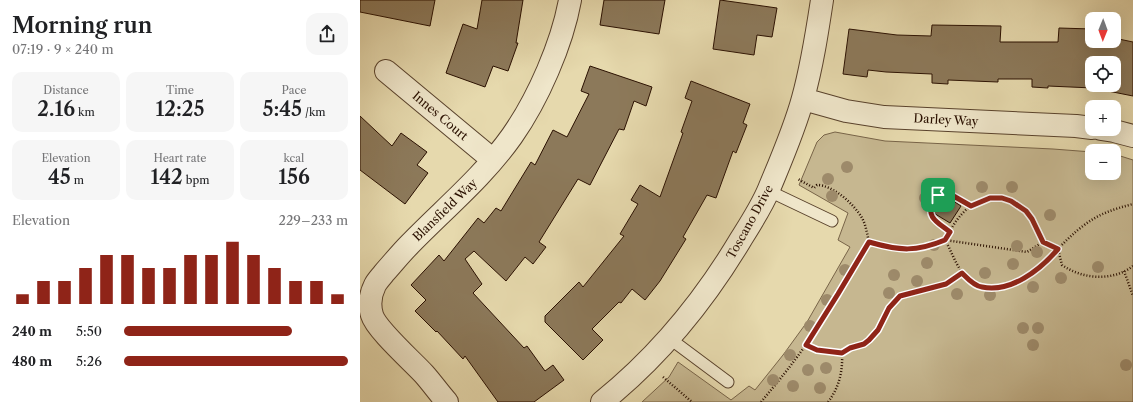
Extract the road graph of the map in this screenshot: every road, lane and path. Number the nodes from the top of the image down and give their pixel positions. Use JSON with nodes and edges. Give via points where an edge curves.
{"nodes":[{"id":1,"x":570,"y":0,"type":"edge"},
{"id":2,"x":822,"y":0,"type":"edge"},
{"id":3,"x":386,"y":71,"type":"dead end"},
{"id":4,"x":803,"y":99,"type":"junction"},
{"id":5,"x":1085,"y":127,"type":"edge"},
{"id":6,"x":1121,"y":133,"type":"edge"},
{"id":7,"x":1133,"y":136,"type":"edge"},
{"id":8,"x":493,"y":160,"type":"junction"},
{"id":9,"x":798,"y":179,"type":"dead end"},
{"id":10,"x":769,"y":190,"type":"junction"},
{"id":11,"x":1133,"y":204,"type":"edge"},
{"id":12,"x":971,"y":206,"type":"junction"},
{"id":13,"x":832,"y":221,"type":"dead end"},
{"id":14,"x":950,"y":232,"type":"junction"},
{"id":15,"x":945,"y":240,"type":"junction"},
{"id":16,"x":869,"y":242,"type":"junction"},
{"id":17,"x":1043,"y":242,"type":"junction"},
{"id":18,"x":1058,"y":249,"type":"junction"},
{"id":19,"x":1133,"y":266,"type":"edge"},
{"id":20,"x":1124,"y":271,"type":"junction"},
{"id":21,"x":962,"y":273,"type":"junction"},
{"id":22,"x":1133,"y":296,"type":"edge"},
{"id":23,"x":669,"y":338,"type":"junction"},
{"id":24,"x":806,"y":345,"type":"junction"},
{"id":25,"x":842,"y":353,"type":"junction"},
{"id":26,"x":663,"y":377,"type":"dead end"},
{"id":27,"x":728,"y":382,"type":"dead end"},
{"id":28,"x":447,"y":402,"type":"edge"},
{"id":29,"x":602,"y":402,"type":"edge"},
{"id":30,"x":692,"y":402,"type":"edge"},
{"id":31,"x":761,"y":402,"type":"edge"},
{"id":32,"x":828,"y":402,"type":"edge"}],
"edges":[{"from":1,"to":8,"type":"street","name":"Blansfield Way","via":[[556,50],[537,94]]},
{"from":2,"to":4,"type":"street","name":"Toscano Drive","via":[[816,44]]},
{"from":3,"to":8,"type":"street","name":"Innes Court"},
{"from":4,"to":5,"type":"street","name":"Darley Way","via":[[846,111],[884,117]]},
{"from":4,"to":10,"type":"street","name":"Toscano Drive"},
{"from":6,"to":7,"type":"street"},
{"from":8,"to":28,"type":"street","name":"Blansfield Way","via":[[402,253],[375,284],[370,300],[372,316],[381,328]]},
{"from":9,"to":16,"type":"path","via":[[814,188],[817,185],[824,186],[853,206],[863,219]]},
{"from":10,"to":13,"type":"lane"},
{"from":10,"to":23,"type":"street","name":"Toscano Drive","via":[[726,264]]},
{"from":11,"to":18,"type":"path","via":[[1094,218]]},
{"from":12,"to":14,"type":"path","via":[[962,212]]},
{"from":12,"to":14,"type":"path","via":[[944,192],[938,195],[931,206],[930,214]]},
{"from":12,"to":17,"type":"path","via":[[990,198],[1011,201],[1026,211]]},
{"from":14,"to":15,"type":"path"},
{"from":15,"to":16,"type":"path","via":[[922,248],[902,250]]},
{"from":15,"to":17,"type":"path","via":[[1027,252]]},
{"from":15,"to":21,"type":"path"},
{"from":16,"to":24,"type":"path"},
{"from":17,"to":18,"type":"path"},
{"from":18,"to":20,"type":"path","via":[[1062,265],[1071,272],[1098,277],[1112,276]]},
{"from":18,"to":21,"type":"path","via":[[1039,268],[1006,286],[981,287]]},
{"from":19,"to":20,"type":"path"},
{"from":20,"to":22,"type":"path"},
{"from":21,"to":25,"type":"path","via":[[946,284],[900,296],[889,308],[874,336],[864,344]]},
{"from":23,"to":27,"type":"lane"},
{"from":23,"to":29,"type":"street","name":"Toscano Drive","via":[[650,360]]},
{"from":24,"to":25,"type":"path","via":[[817,350]]},
{"from":24,"to":31,"type":"path"},
{"from":25,"to":32,"type":"path","via":[[839,383]]},
{"from":26,"to":30,"type":"path"}]}
